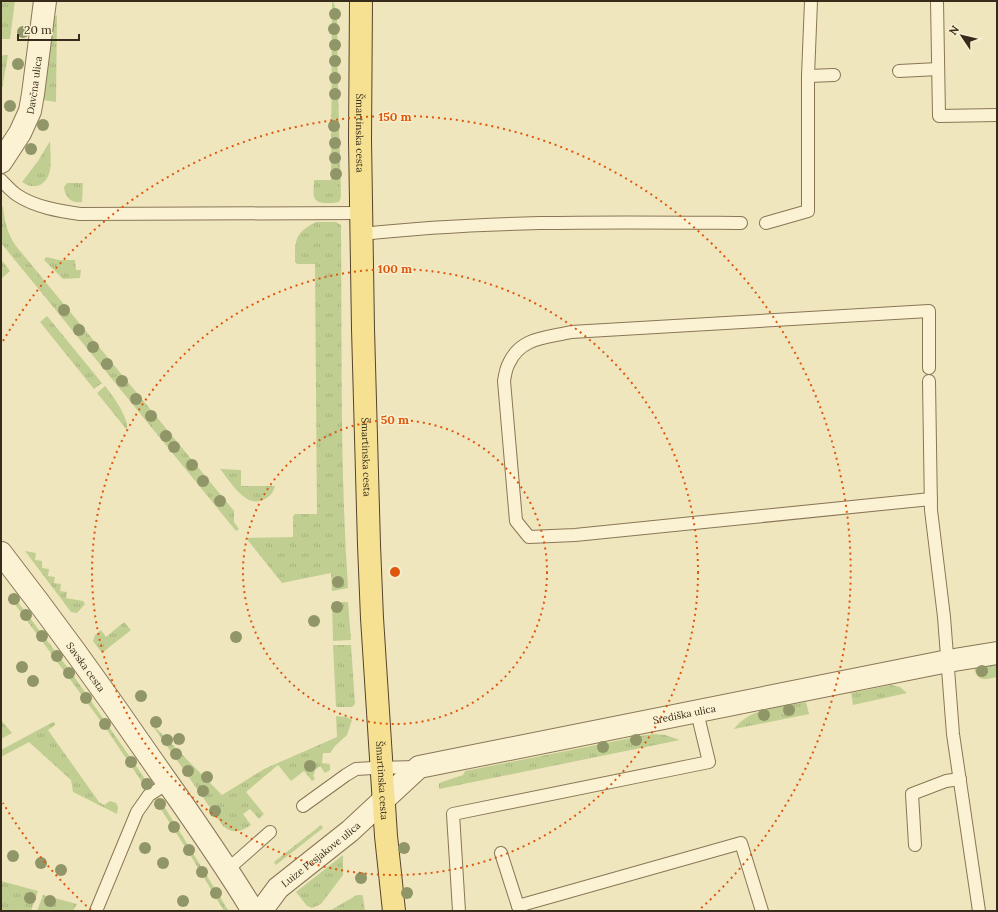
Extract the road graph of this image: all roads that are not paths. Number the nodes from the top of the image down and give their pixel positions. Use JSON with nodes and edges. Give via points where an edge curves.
{"nodes":[{"id":1,"x":45,"y":1,"type":"edge"},
{"id":2,"x":361,"y":1,"type":"edge"},
{"id":3,"x":811,"y":1,"type":"edge"},
{"id":4,"x":937,"y":1,"type":"edge"},
{"id":5,"x":938,"y":69,"type":"junction"},
{"id":6,"x":899,"y":71,"type":"dead end"},
{"id":7,"x":834,"y":75,"type":"dead end"},
{"id":8,"x":808,"y":76,"type":"junction"},
{"id":9,"x":997,"y":115,"type":"edge"},
{"id":10,"x":1,"y":162,"type":"edge"},
{"id":11,"x":1,"y":180,"type":"edge"},
{"id":12,"x":766,"y":222,"type":"dead end"},
{"id":13,"x":741,"y":223,"type":"dead end"},
{"id":14,"x":361,"y":224,"type":"junction"},
{"id":15,"x":929,"y":368,"type":"dead end"},
{"id":16,"x":929,"y":381,"type":"dead end"},
{"id":17,"x":931,"y":499,"type":"junction"},
{"id":18,"x":3,"y":559,"type":"edge"},
{"id":19,"x":997,"y":653,"type":"edge"},
{"id":20,"x":948,"y":661,"type":"junction"},
{"id":21,"x":697,"y":712,"type":"junction"},
{"id":22,"x":382,"y":768,"type":"junction"},
{"id":23,"x":419,"y":768,"type":"junction"},
{"id":24,"x":960,"y":779,"type":"junction"},
{"id":25,"x":168,"y":783,"type":"junction"},
{"id":26,"x":384,"y":800,"type":"junction"},
{"id":27,"x":303,"y":806,"type":"dead end"},
{"id":28,"x":270,"y":832,"type":"dead end"},
{"id":29,"x":915,"y":845,"type":"dead end"},
{"id":30,"x":501,"y":853,"type":"dead end"},
{"id":31,"x":227,"y":870,"type":"junction"},
{"id":32,"x":519,"y":908,"type":"edge"},
{"id":33,"x":96,"y":911,"type":"edge"},
{"id":34,"x":253,"y":911,"type":"edge"},
{"id":35,"x":261,"y":911,"type":"edge"},
{"id":36,"x":394,"y":911,"type":"edge"},
{"id":37,"x":459,"y":911,"type":"edge"},
{"id":38,"x":762,"y":911,"type":"edge"},
{"id":39,"x":979,"y":911,"type":"edge"}],
"edges":[{"from":1,"to":10,"type":"street","name":"Davčna ulica","via":[[30,111],[20,133]]},
{"from":2,"to":14,"type":"main road","name":"Šmartinska cesta"},
{"from":3,"to":8,"type":"lane"},
{"from":4,"to":5,"type":"lane"},
{"from":5,"to":6,"type":"lane"},
{"from":5,"to":9,"type":"lane","via":[[939,116]]},
{"from":7,"to":8,"type":"lane"},
{"from":8,"to":12,"type":"lane","via":[[808,211]]},
{"from":11,"to":14,"type":"lane","via":[[17,195],[28,200],[57,210],[80,214]]},
{"from":13,"to":14,"type":"lane","via":[[583,222],[442,226]]},
{"from":14,"to":22,"type":"main road","name":"Šmartinska cesta","via":[[369,545]]},
{"from":15,"to":17,"type":"lane","via":[[929,311],[571,332],[530,341],[516,351],[508,364],[504,381],[516,521],[529,537],[575,535]]},
{"from":16,"to":17,"type":"lane"},
{"from":17,"to":20,"type":"lane"},
{"from":18,"to":25,"type":"street","name":"Savska cesta","via":[[67,639]]},
{"from":19,"to":20,"type":"street","name":"Središka ulica"},
{"from":20,"to":21,"type":"street","name":"Središka ulica"},
{"from":20,"to":24,"type":"lane","via":[[953,734]]},
{"from":21,"to":23,"type":"street","name":"Središka ulica"},
{"from":21,"to":37,"type":"lane","via":[[709,762],[453,814]]},
{"from":22,"to":23,"type":"lane"},
{"from":22,"to":26,"type":"main road","name":"Šmartinska cesta"},
{"from":22,"to":27,"type":"lane","via":[[356,769]]},
{"from":23,"to":26,"type":"street"},
{"from":24,"to":29,"type":"lane","via":[[946,781],[912,794]]},
{"from":24,"to":39,"type":"lane"},
{"from":25,"to":31,"type":"street","name":"Savska cesta"},
{"from":25,"to":33,"type":"lane","via":[[149,795],[137,812]]},
{"from":26,"to":35,"type":"street","name":"Luize Pesjakove ulica","via":[[350,831],[278,888]]},
{"from":26,"to":36,"type":"main road","name":"Šmartinska cesta"},
{"from":28,"to":31,"type":"lane"},
{"from":30,"to":32,"type":"lane"},
{"from":31,"to":34,"type":"street","name":"Savska cesta"},
{"from":32,"to":38,"type":"lane","via":[[741,843]]}]}
